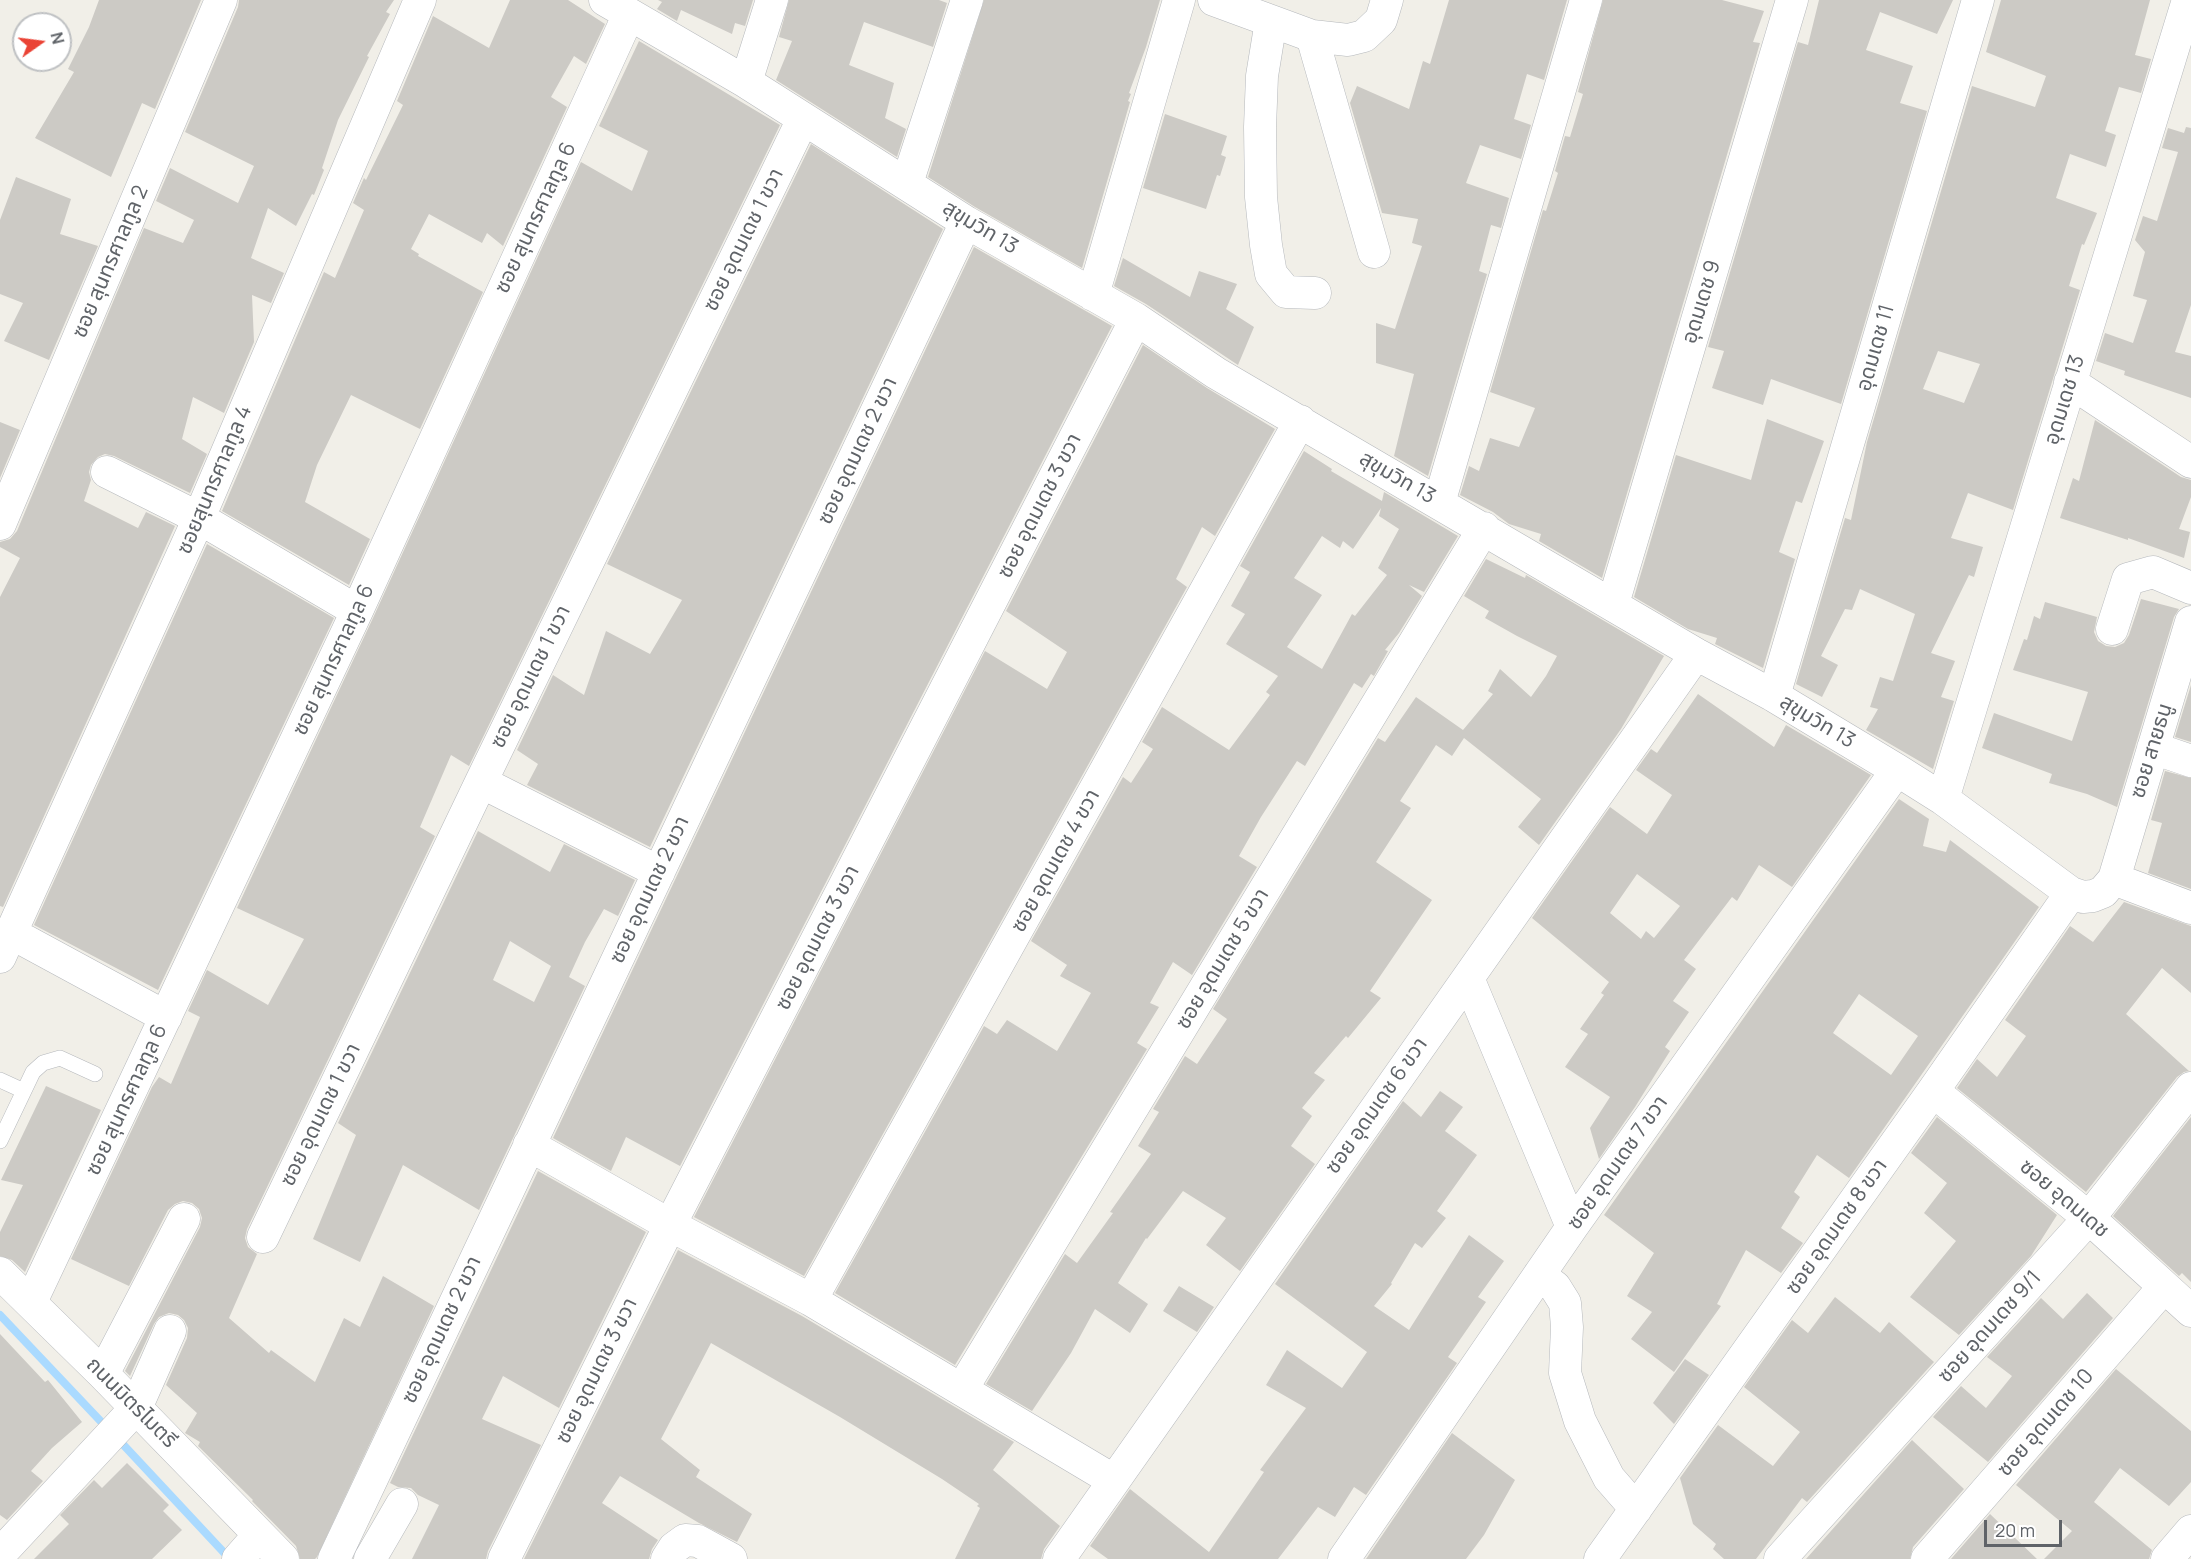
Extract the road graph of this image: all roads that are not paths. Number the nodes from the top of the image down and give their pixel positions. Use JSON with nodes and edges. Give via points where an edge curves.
{"nodes":[{"id":1,"x":221,"y":0,"type":"edge"},
{"id":2,"x":420,"y":0,"type":"edge"},
{"id":3,"x":772,"y":0,"type":"edge"},
{"id":4,"x":967,"y":0,"type":"edge"},
{"id":5,"x":1179,"y":0,"type":"edge"},
{"id":6,"x":1214,"y":0,"type":"edge"},
{"id":7,"x":1387,"y":0,"type":"edge"},
{"id":8,"x":1586,"y":0,"type":"edge"},
{"id":9,"x":1792,"y":0,"type":"edge"},
{"id":10,"x":1978,"y":0,"type":"edge"},
{"id":11,"x":2188,"y":0,"type":"edge"},
{"id":12,"x":617,"y":7,"type":"edge"},
{"id":13,"x":1272,"y":21,"type":"junction"},
{"id":14,"x":1312,"y":36,"type":"junction"},
{"id":15,"x":746,"y":82,"type":"junction"},
{"id":16,"x":803,"y":119,"type":"junction"},
{"id":17,"x":907,"y":183,"type":"junction"},
{"id":18,"x":966,"y":222,"type":"junction"},
{"id":19,"x":1374,"y":252,"type":"dead end"},
{"id":20,"x":1315,"y":293,"type":"dead end"},
{"id":21,"x":1094,"y":295,"type":"junction"},
{"id":22,"x":1136,"y":319,"type":"junction"},
{"id":23,"x":2070,"y":382,"type":"junction"},
{"id":24,"x":1300,"y":421,"type":"junction"},
{"id":25,"x":2191,"y":462,"type":"edge"},
{"id":26,"x":107,"y":472,"type":"dead end"},
{"id":27,"x":1439,"y":503,"type":"junction"},
{"id":28,"x":199,"y":518,"type":"junction"},
{"id":29,"x":0,"y":524,"type":"edge"},
{"id":30,"x":1484,"y":528,"type":"junction"},
{"id":31,"x":2191,"y":588,"type":"edge"},
{"id":32,"x":1613,"y":604,"type":"junction"},
{"id":33,"x":357,"y":611,"type":"junction"},
{"id":34,"x":2191,"y":622,"type":"edge"},
{"id":35,"x":2112,"y":629,"type":"dead end"},
{"id":36,"x":1696,"y":654,"type":"junction"},
{"id":37,"x":1774,"y":696,"type":"junction"},
{"id":38,"x":2153,"y":748,"type":"junction"},
{"id":39,"x":2191,"y":761,"type":"edge"},
{"id":40,"x":1897,"y":770,"type":"junction"},
{"id":41,"x":481,"y":782,"type":"junction"},
{"id":42,"x":1942,"y":799,"type":"junction"},
{"id":43,"x":659,"y":872,"type":"junction"},
{"id":44,"x":2114,"y":879,"type":"junction"},
{"id":45,"x":2071,"y":893,"type":"junction"},
{"id":46,"x":2191,"y":908,"type":"edge"},
{"id":47,"x":5,"y":945,"type":"edge"},
{"id":48,"x":1468,"y":978,"type":"junction"},
{"id":49,"x":166,"y":1017,"type":"junction"},
{"id":50,"x":95,"y":1074,"type":"dead end"},
{"id":51,"x":0,"y":1080,"type":"edge"},
{"id":52,"x":2191,"y":1088,"type":"edge"},
{"id":53,"x":24,"y":1091,"type":"junction"},
{"id":54,"x":1933,"y":1091,"type":"junction"},
{"id":55,"x":0,"y":1141,"type":"edge"},
{"id":56,"x":529,"y":1145,"type":"junction"},
{"id":57,"x":2089,"y":1218,"type":"junction"},
{"id":58,"x":184,"y":1219,"type":"dead end"},
{"id":59,"x":670,"y":1226,"type":"junction"},
{"id":60,"x":1572,"y":1227,"type":"junction"},
{"id":61,"x":263,"y":1237,"type":"dead end"},
{"id":62,"x":0,"y":1273,"type":"edge"},
{"id":63,"x":1539,"y":1275,"type":"junction"},
{"id":64,"x":2164,"y":1287,"type":"junction"},
{"id":65,"x":811,"y":1300,"type":"junction"},
{"id":66,"x":31,"y":1302,"type":"junction"},
{"id":67,"x":2191,"y":1311,"type":"edge"},
{"id":68,"x":170,"y":1331,"type":"dead end"},
{"id":69,"x":104,"y":1374,"type":"junction"},
{"id":70,"x":962,"y":1389,"type":"junction"},
{"id":71,"x":136,"y":1408,"type":"junction"},
{"id":72,"x":1113,"y":1480,"type":"junction"},
{"id":73,"x":402,"y":1504,"type":"dead end"},
{"id":74,"x":1636,"y":1509,"type":"junction"},
{"id":75,"x":2191,"y":1531,"type":"edge"},
{"id":76,"x":259,"y":1535,"type":"junction"},
{"id":77,"x":0,"y":1554,"type":"edge"},
{"id":78,"x":238,"y":1559,"type":"edge"},
{"id":79,"x":283,"y":1559,"type":"edge"},
{"id":80,"x":334,"y":1559,"type":"edge"},
{"id":81,"x":370,"y":1559,"type":"edge"},
{"id":82,"x":504,"y":1559,"type":"edge"},
{"id":83,"x":667,"y":1559,"type":"edge"},
{"id":84,"x":731,"y":1559,"type":"edge"},
{"id":85,"x":1059,"y":1559,"type":"edge"},
{"id":86,"x":1344,"y":1559,"type":"edge"},
{"id":87,"x":1600,"y":1559,"type":"edge"},
{"id":88,"x":1780,"y":1559,"type":"edge"},
{"id":89,"x":1927,"y":1559,"type":"edge"},
{"id":90,"x":2167,"y":1559,"type":"edge"}],
"edges":[{"from":1,"to":29,"type":"street","name":"ซอย สุนทรศาลทูล 2"},
{"from":2,"to":28,"type":"street","name":"ซอยสุนทรศาลทูล 4"},
{"from":3,"to":15,"type":"street"},
{"from":4,"to":17,"type":"street"},
{"from":5,"to":21,"type":"street"},
{"from":6,"to":13,"type":"street"},
{"from":7,"to":14,"type":"street","via":[[1381,20],[1364,36],[1348,40]]},
{"from":8,"to":27,"type":"street"},
{"from":9,"to":32,"type":"street","name":"อุดมเดช 9"},
{"from":10,"to":37,"type":"street","name":"อุดมเดช 11"},
{"from":11,"to":23,"type":"street","name":"อุดมเดช 13"},
{"from":12,"to":15,"type":"street","name":"สุขุมวิท 13"},
{"from":12,"to":33,"type":"street","name":"ซอย สุนทรศาลทูล 6"},
{"from":13,"to":14,"type":"street"},
{"from":13,"to":20,"type":"street","via":[[1262,76],[1260,127],[1266,245],[1271,274],[1286,292]]},
{"from":14,"to":19,"type":"street"},
{"from":15,"to":16,"type":"street","name":"สุขุมวิท 13"},
{"from":16,"to":17,"type":"street","name":"สุขุมวิท 13"},
{"from":16,"to":41,"type":"street","name":"ซอย อุดมเดช 1 ขวา"},
{"from":17,"to":18,"type":"street","name":"สุขุมวิท 13"},
{"from":18,"to":21,"type":"street","name":"สุขุมวิท 13"},
{"from":18,"to":43,"type":"street","name":"ซอย อุดมเดช 2 ขวา"},
{"from":21,"to":22,"type":"street","name":"สุขุมวิท 13"},
{"from":22,"to":24,"type":"street","name":"สุขุมวิท 13","via":[[1216,373]]},
{"from":22,"to":59,"type":"street","name":"ซอย อุดมเดช 3 ขวา"},
{"from":23,"to":25,"type":"street"},
{"from":23,"to":42,"type":"street","name":"อุดมเดช 13"},
{"from":24,"to":27,"type":"street","name":"สุขุมวิท 13"},
{"from":24,"to":65,"type":"street","name":"ซอย อุดมเดช 4 ขวา"},
{"from":26,"to":28,"type":"street"},
{"from":27,"to":30,"type":"street","name":"สุขุมวิท 13"},
{"from":28,"to":33,"type":"street"},
{"from":28,"to":47,"type":"street","name":"ซอยสุนทรศาลทูล 4"},
{"from":30,"to":32,"type":"street","name":"สุขุมวิท 13"},
{"from":30,"to":70,"type":"street","name":"ซอย อุดมเดช 5 ขวา"},
{"from":31,"to":35,"type":"street","via":[[2153,572],[2128,579]]},
{"from":32,"to":36,"type":"street","name":"สุขุมวิท 13"},
{"from":33,"to":49,"type":"street","name":"ซอย สุนทรศาลทูล 6"},
{"from":34,"to":38,"type":"street","name":"ซอย สายธนู"},
{"from":36,"to":37,"type":"street","name":"สุขุมวิท 13"},
{"from":36,"to":48,"type":"street","name":"ซอย อุดมเดช 6 ขวา"},
{"from":37,"to":40,"type":"street","name":"สุขุมวิท 13"},
{"from":38,"to":39,"type":"street"},
{"from":38,"to":44,"type":"street","name":"ซอย สายธนู"},
{"from":40,"to":42,"type":"street","name":"สุขุมวิท 13"},
{"from":40,"to":60,"type":"street","name":"ซอย อุดมเดช 7 ขวา"},
{"from":41,"to":43,"type":"street"},
{"from":41,"to":61,"type":"street","name":"ซอย อุดมเดช 1 ขวา"},
{"from":42,"to":45,"type":"street","name":"สุขุมวิท 13"},
{"from":43,"to":56,"type":"street","name":"ซอย อุดมเดช 2 ขวา"},
{"from":44,"to":45,"type":"street","via":[[2103,892],[2093,896]]},
{"from":44,"to":46,"type":"street"},
{"from":45,"to":54,"type":"street","name":"ซอย อุดมเดช 8 ขวา"},
{"from":47,"to":49,"type":"street"},
{"from":48,"to":60,"type":"street"},
{"from":48,"to":72,"type":"street","name":"ซอย อุดมเดช 6 ขวา"},
{"from":49,"to":66,"type":"street","name":"ซอย สุนทรศาลทูล 6"},
{"from":50,"to":53,"type":"lane","via":[[60,1058],[43,1063],[33,1072]]},
{"from":51,"to":53,"type":"lane"},
{"from":52,"to":57,"type":"street","name":"ซอย อุดมเดช 9/1"},
{"from":53,"to":55,"type":"lane"},
{"from":54,"to":57,"type":"street","name":"ซอย อุดมเดช"},
{"from":54,"to":74,"type":"street","name":"ซอย อุดมเดช 8 ขวา"},
{"from":56,"to":59,"type":"street"},
{"from":56,"to":80,"type":"street","name":"ซอย อุดมเดช 2 ขวา"},
{"from":57,"to":64,"type":"street","name":"ซอย อุดมเดช"},
{"from":57,"to":88,"type":"street","name":"ซอย อุดมเดช 9/1"},
{"from":58,"to":69,"type":"street"},
{"from":59,"to":65,"type":"street"},
{"from":59,"to":82,"type":"street","name":"ซอย อุดมเดช 3 ขวา"},
{"from":60,"to":63,"type":"street","name":"ซอย อุดมเดช 7 ขวา"},
{"from":62,"to":66,"type":"street","name":"ถนนมิตรไมตรี"},
{"from":63,"to":74,"type":"street","via":[[1556,1287],[1565,1303],[1565,1373],[1580,1421],[1609,1478]]},
{"from":63,"to":86,"type":"street","name":"ซอย อุดมเดช 7 ขวา"},
{"from":64,"to":67,"type":"street","name":"ซอย อุดมเดช"},
{"from":64,"to":89,"type":"street","name":"ซอย อุดมเดช 10"},
{"from":65,"to":70,"type":"street"},
{"from":66,"to":69,"type":"street","name":"ถนนมิตรไมตรี"},
{"from":68,"to":71,"type":"street"},
{"from":69,"to":71,"type":"street","name":"ถนนมิตรไมตรี"},
{"from":70,"to":72,"type":"street"},
{"from":71,"to":76,"type":"street","name":"ถนนมิตรไมตรี"},
{"from":71,"to":77,"type":"street"},
{"from":72,"to":85,"type":"street","name":"ซอย อุดมเดช 6 ขวา"},
{"from":73,"to":81,"type":"street"},
{"from":74,"to":87,"type":"street","name":"ซอย อุดมเดช 8 ขวา"},
{"from":75,"to":90,"type":"street"},
{"from":76,"to":78,"type":"street"},
{"from":76,"to":79,"type":"street","name":"ถนนมิตรไมตรี"},
{"from":83,"to":84,"type":"street","via":[[685,1540],[698,1541]]}]}
